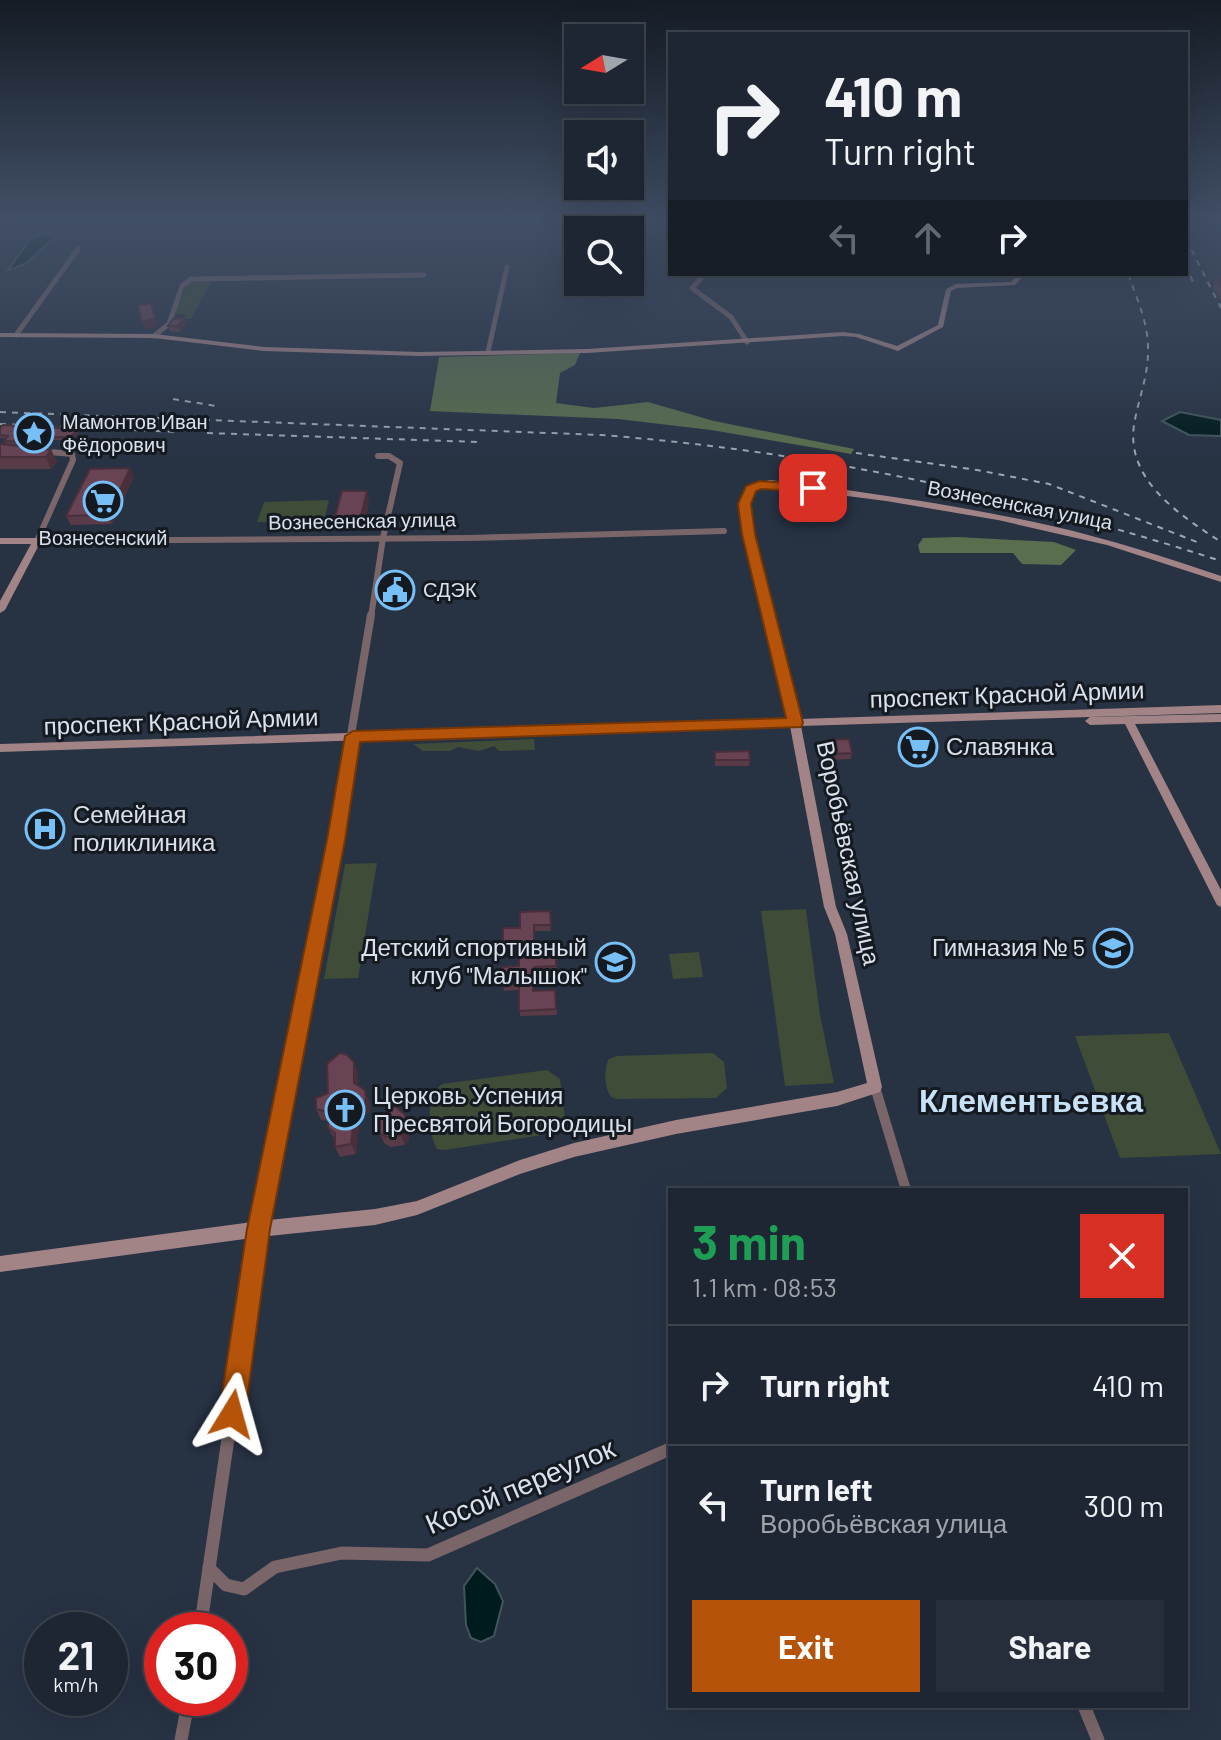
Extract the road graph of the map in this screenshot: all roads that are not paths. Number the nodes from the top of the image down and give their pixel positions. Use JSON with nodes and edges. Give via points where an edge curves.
{"nodes":[{"id":1,"x":41,"y":300,"type":"edge"},
{"id":2,"x":177,"y":300,"type":"edge"},
{"id":3,"x":500,"y":300,"type":"edge"},
{"id":4,"x":714,"y":300,"type":"edge"},
{"id":5,"x":946,"y":300,"type":"edge"},
{"id":6,"x":0,"y":335,"type":"edge"},
{"id":7,"x":16,"y":335,"type":"junction"},
{"id":8,"x":154,"y":336,"type":"junction"},
{"id":9,"x":747,"y":342,"type":"junction"},
{"id":10,"x":488,"y":352,"type":"junction"},
{"id":11,"x":26,"y":450,"type":"edge"},
{"id":12,"x":378,"y":456,"type":"dead end"},
{"id":13,"x":759,"y":485,"type":"joint"},
{"id":14,"x":724,"y":531,"type":"dead end"},
{"id":15,"x":383,"y":538,"type":"junction"},
{"id":16,"x":0,"y":541,"type":"edge"},
{"id":17,"x":37,"y":541,"type":"junction"},
{"id":18,"x":1221,"y":579,"type":"edge"},
{"id":19,"x":0,"y":610,"type":"edge"},
{"id":20,"x":1221,"y":709,"type":"edge"},
{"id":21,"x":1221,"y":718,"type":"edge"},
{"id":22,"x":1128,"y":720,"type":"junction"},
{"id":23,"x":795,"y":723,"type":"junction"},
{"id":24,"x":353,"y":736,"type":"junction"},
{"id":25,"x":0,"y":748,"type":"edge"},
{"id":26,"x":1221,"y":902,"type":"edge"},
{"id":27,"x":875,"y":1087,"type":"junction"},
{"id":28,"x":905,"y":1188,"type":"edge"},
{"id":29,"x":259,"y":1229,"type":"junction"},
{"id":30,"x":0,"y":1264,"type":"edge"},
{"id":31,"x":668,"y":1450,"type":"edge"},
{"id":32,"x":209,"y":1568,"type":"junction"},
{"id":33,"x":203,"y":1612,"type":"edge"},
{"id":34,"x":1085,"y":1708,"type":"edge"},
{"id":35,"x":186,"y":1716,"type":"edge"},
{"id":36,"x":181,"y":1740,"type":"edge"},
{"id":37,"x":1098,"y":1740,"type":"edge"}],
"edges":[{"from":1,"to":7,"type":"street"},
{"from":2,"to":8,"type":"street","via":[[169,324]]},
{"from":3,"to":10,"type":"street"},
{"from":4,"to":9,"type":"street","via":[[742,329]]},
{"from":5,"to":9,"type":"street","via":[[941,326],[898,349],[857,335]]},
{"from":6,"to":7,"type":"street"},
{"from":7,"to":8,"type":"street"},
{"from":8,"to":10,"type":"street","via":[[264,349]]},
{"from":9,"to":10,"type":"street"},
{"from":11,"to":17,"type":"street","via":[[72,454]]},
{"from":12,"to":15,"type":"street","via":[[400,463]]},
{"from":13,"to":18,"type":"street","name":"Вознесенская улица","via":[[1000,515],[1120,544]]},
{"from":13,"to":23,"type":"street","name":"Воробьёвская улица","via":[[746,495],[748,534]]},
{"from":14,"to":15,"type":"street","name":"Вознесенская улица"},
{"from":15,"to":17,"type":"street","name":"Вознесенская улица"},
{"from":15,"to":24,"type":"street"},
{"from":16,"to":17,"type":"street","name":"Вознесенская улица"},
{"from":17,"to":19,"type":"street"},
{"from":20,"to":23,"type":"street","name":"проспект Красной Армии"},
{"from":21,"to":22,"type":"street","name":"проспект Красной Армии"},
{"from":22,"to":23,"type":"street","name":"проспект Красной Армии"},
{"from":22,"to":26,"type":"street"},
{"from":23,"to":24,"type":"street","name":"проспект Красной Армии"},
{"from":23,"to":27,"type":"street","name":"Воробьёвская улица","via":[[830,907],[841,934]]},
{"from":24,"to":25,"type":"street","name":"проспект Красной Армии"},
{"from":24,"to":29,"type":"street"},
{"from":27,"to":28,"type":"street","name":"Воробьёвская улица"},
{"from":27,"to":29,"type":"street","via":[[837,1099],[589,1146],[417,1208]]},
{"from":29,"to":30,"type":"street"},
{"from":29,"to":32,"type":"street"},
{"from":31,"to":32,"type":"street","name":"Косой переулок","via":[[428,1555],[342,1553],[275,1567],[244,1589],[226,1585]]},
{"from":32,"to":33,"type":"street"},
{"from":34,"to":37,"type":"street"},
{"from":35,"to":36,"type":"street"}]}
